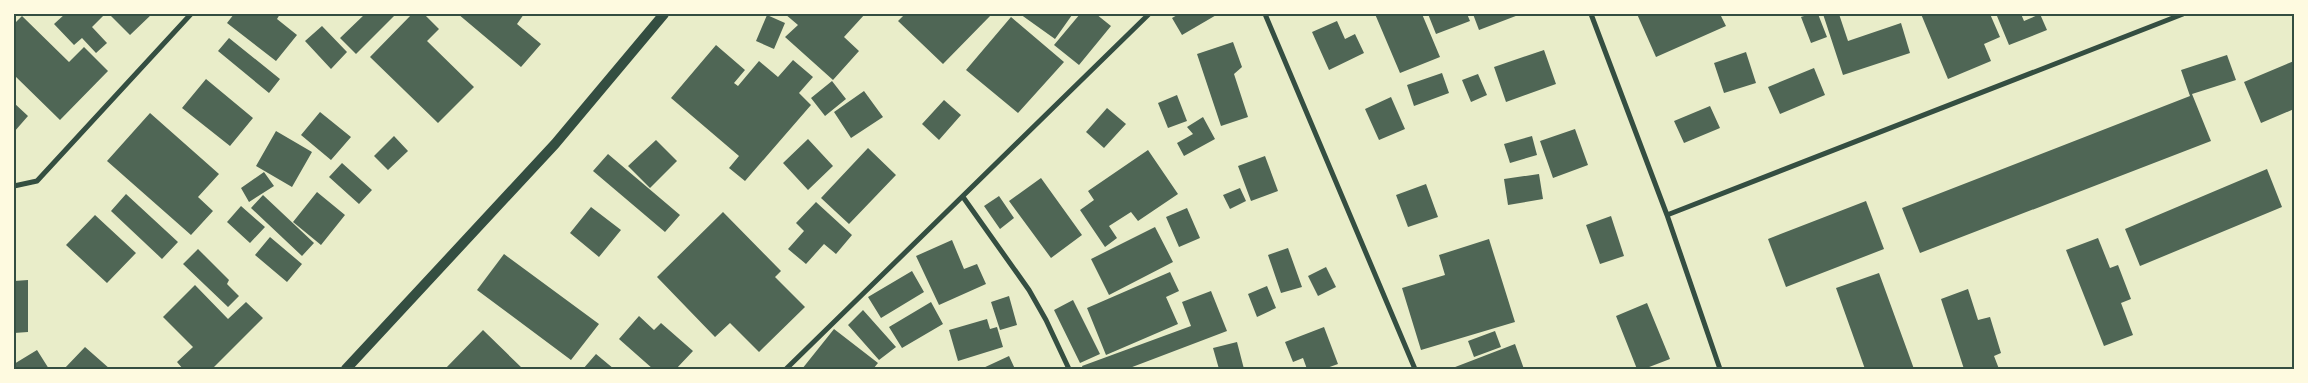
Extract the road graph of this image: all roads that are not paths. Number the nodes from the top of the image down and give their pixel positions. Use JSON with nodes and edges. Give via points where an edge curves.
{"nodes":[{"id":1,"x":191,"y":14,"type":"edge"},
{"id":2,"x":664,"y":14,"type":"edge"},
{"id":3,"x":1149,"y":14,"type":"edge"},
{"id":4,"x":1265,"y":14,"type":"edge"},
{"id":5,"x":1591,"y":14,"type":"edge"},
{"id":6,"x":2183,"y":14,"type":"edge"},
{"id":7,"x":14,"y":186,"type":"edge"},
{"id":8,"x":963,"y":197,"type":"junction"},
{"id":9,"x":1667,"y":215,"type":"junction"},
{"id":10,"x":346,"y":369,"type":"edge"},
{"id":11,"x":786,"y":369,"type":"edge"},
{"id":12,"x":1069,"y":369,"type":"edge"},
{"id":13,"x":1415,"y":369,"type":"edge"},
{"id":14,"x":1720,"y":369,"type":"edge"}],
"edges":[{"from":1,"to":7,"type":"street","via":[[37,181]]},
{"from":2,"to":10,"type":"main road","via":[[555,144]]},
{"from":3,"to":8,"type":"street"},
{"from":4,"to":13,"type":"street"},
{"from":5,"to":9,"type":"street"},
{"from":6,"to":9,"type":"street"},
{"from":8,"to":11,"type":"street"},
{"from":8,"to":12,"type":"street","via":[[1029,290]]},
{"from":9,"to":14,"type":"street"}]}
